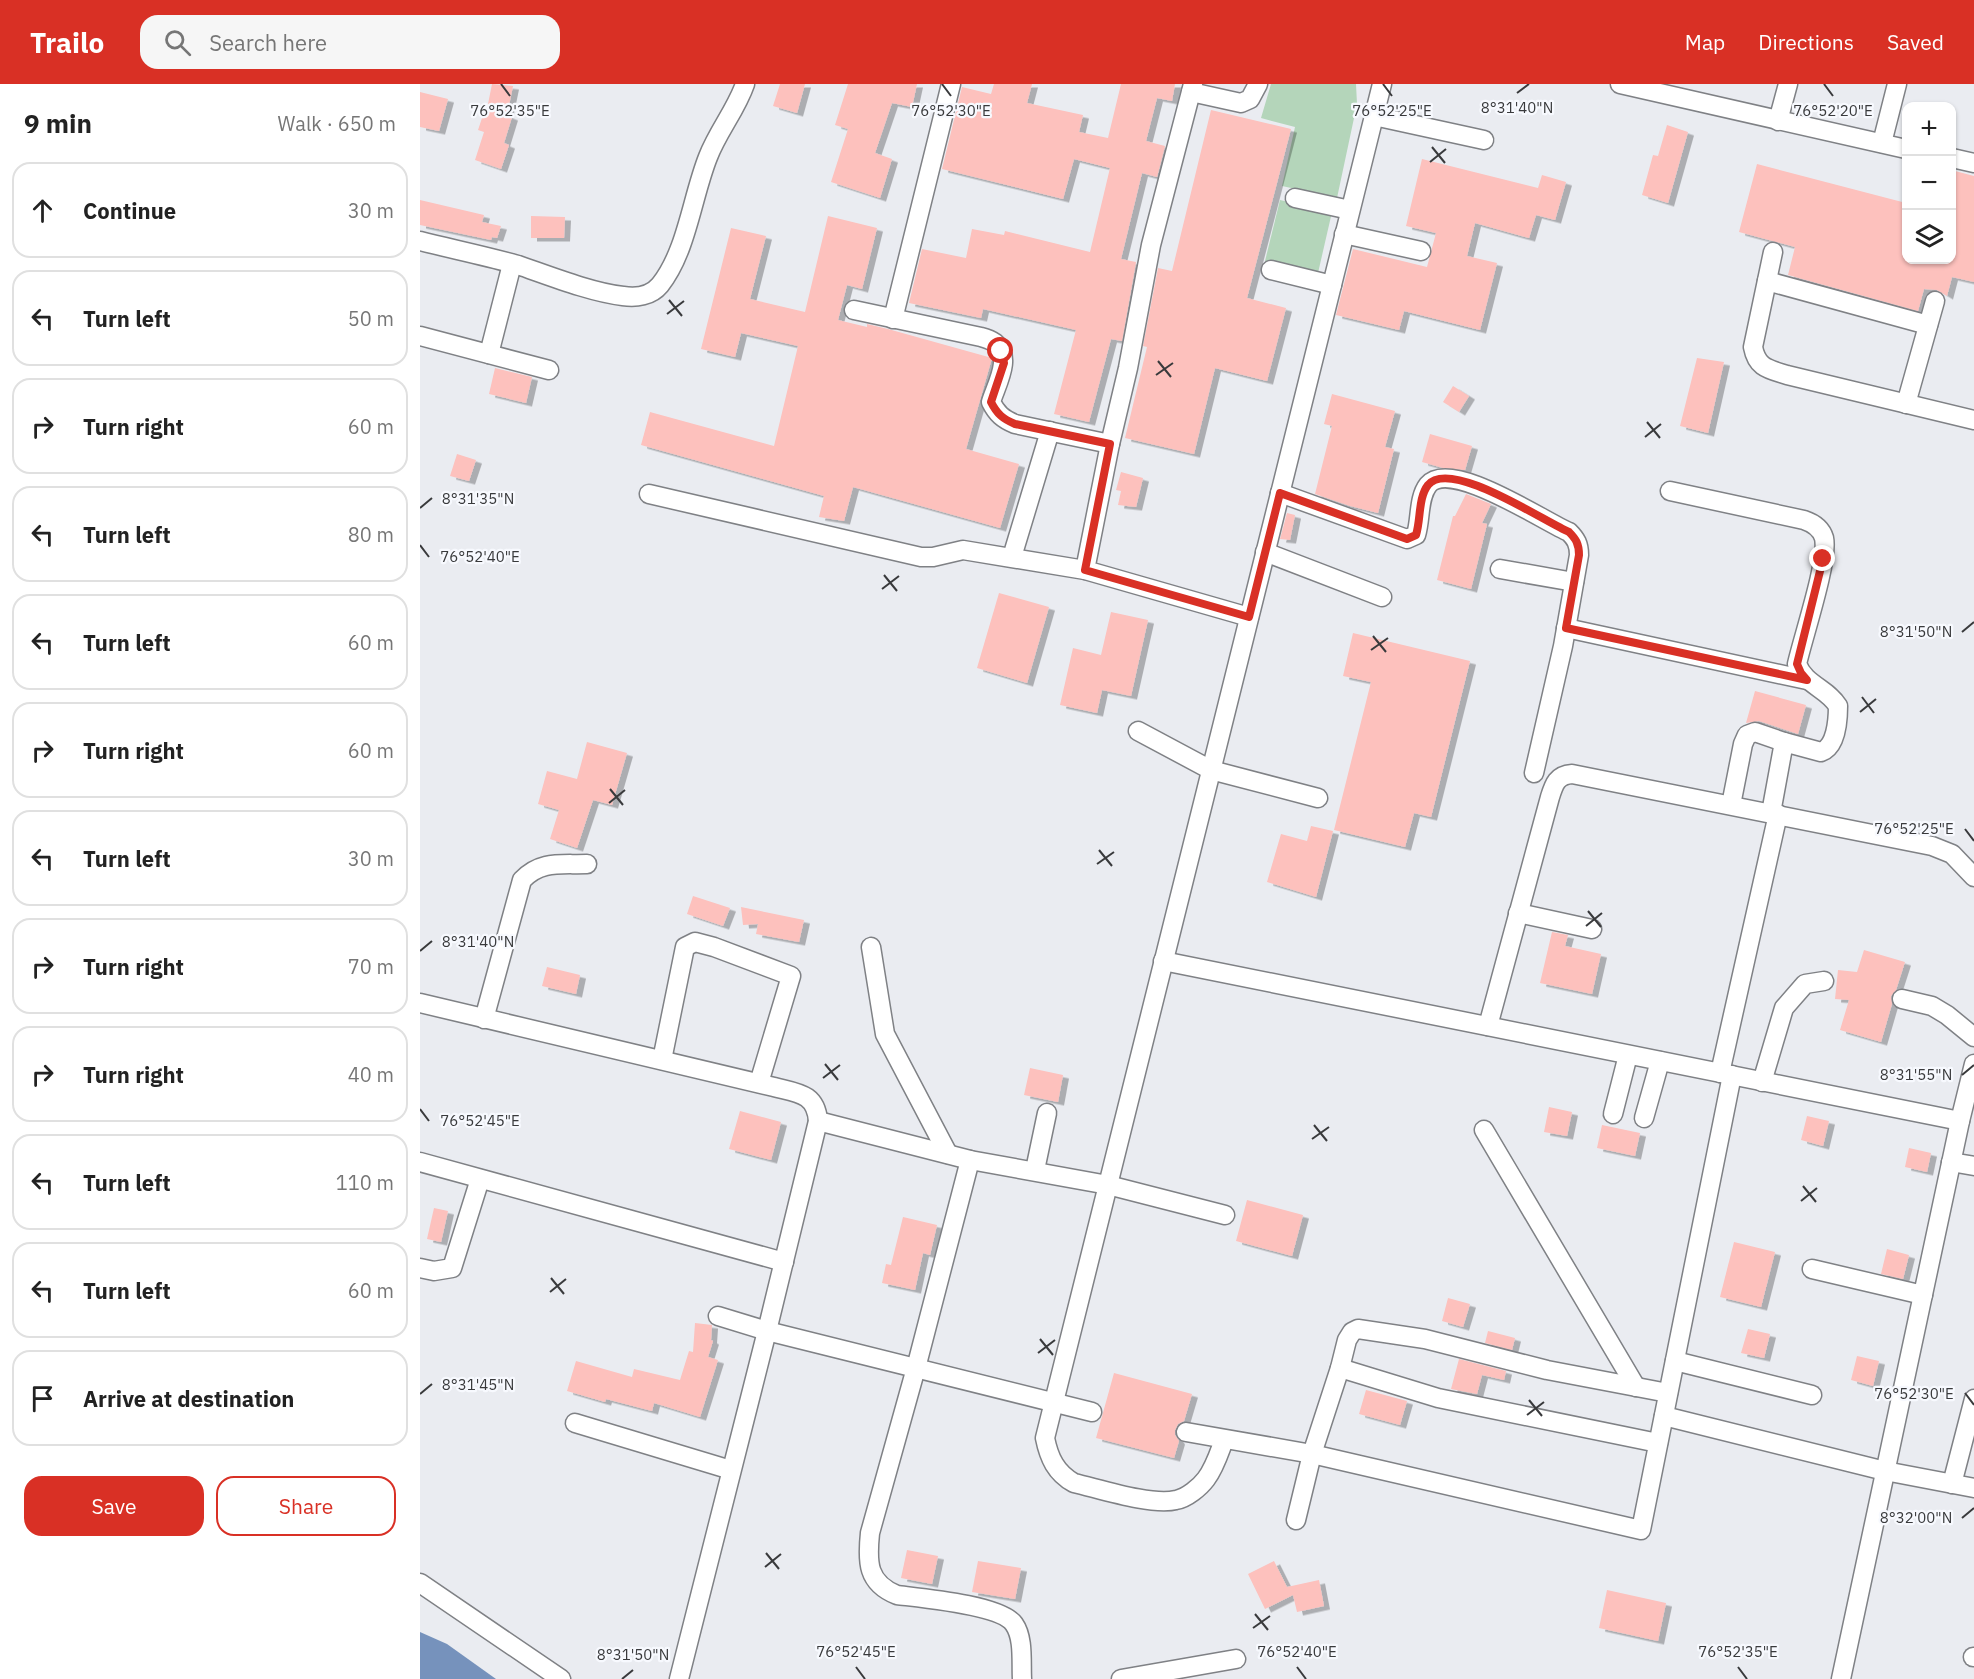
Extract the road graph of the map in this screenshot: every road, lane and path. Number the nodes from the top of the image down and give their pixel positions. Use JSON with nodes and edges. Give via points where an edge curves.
{"nodes":[{"id":1,"x":745,"y":84,"type":"edge"},
{"id":2,"x":951,"y":84,"type":"edge"},
{"id":3,"x":1258,"y":84,"type":"edge"},
{"id":4,"x":1382,"y":84,"type":"edge"},
{"id":5,"x":1620,"y":84,"type":"edge"},
{"id":6,"x":1788,"y":84,"type":"edge"},
{"id":7,"x":1897,"y":84,"type":"edge"},
{"id":8,"x":1192,"y":88,"type":"edge"},
{"id":9,"x":1374,"y":116,"type":"junction"},
{"id":10,"x":1778,"y":121,"type":"junction"},
{"id":11,"x":1484,"y":140,"type":"dead end"},
{"id":12,"x":1882,"y":143,"type":"junction"},
{"id":13,"x":1902,"y":148,"type":"edge"},
{"id":14,"x":1956,"y":159,"type":"edge"},
{"id":15,"x":1974,"y":163,"type":"edge"},
{"id":16,"x":1295,"y":198,"type":"dead end"},
{"id":17,"x":1350,"y":210,"type":"junction"},
{"id":18,"x":1344,"y":234,"type":"junction"},
{"id":19,"x":420,"y":241,"type":"edge"},
{"id":20,"x":1421,"y":251,"type":"dead end"},
{"id":21,"x":1773,"y":252,"type":"dead end"},
{"id":22,"x":512,"y":264,"type":"junction"},
{"id":23,"x":1271,"y":270,"type":"dead end"},
{"id":24,"x":1767,"y":281,"type":"junction"},
{"id":25,"x":1332,"y":285,"type":"junction"},
{"id":26,"x":1935,"y":301,"type":"dead end"},
{"id":27,"x":854,"y":310,"type":"dead end"},
{"id":28,"x":893,"y":319,"type":"junction"},
{"id":29,"x":1928,"y":325,"type":"junction"},
{"id":30,"x":420,"y":336,"type":"edge"},
{"id":31,"x":489,"y":354,"type":"junction"},
{"id":32,"x":549,"y":370,"type":"dead end"},
{"id":33,"x":1906,"y":404,"type":"junction"},
{"id":34,"x":1974,"y":420,"type":"edge"},
{"id":35,"x":1050,"y":431,"type":"junction"},
{"id":36,"x":1110,"y":444,"type":"junction"},
{"id":37,"x":1670,"y":491,"type":"dead end"},
{"id":38,"x":1280,"y":493,"type":"junction"},
{"id":39,"x":649,"y":494,"type":"dead end"},
{"id":40,"x":1265,"y":552,"type":"junction"},
{"id":41,"x":1012,"y":557,"type":"junction"},
{"id":42,"x":1500,"y":569,"type":"dead end"},
{"id":43,"x":1085,"y":570,"type":"junction"},
{"id":44,"x":1574,"y":582,"type":"junction"},
{"id":45,"x":1382,"y":597,"type":"dead end"},
{"id":46,"x":1249,"y":617,"type":"junction"},
{"id":47,"x":1566,"y":628,"type":"junction"},
{"id":48,"x":1807,"y":680,"type":"junction"},
{"id":49,"x":1138,"y":731,"type":"dead end"},
{"id":50,"x":1784,"y":742,"type":"junction"},
{"id":51,"x":1211,"y":770,"type":"junction"},
{"id":52,"x":1534,"y":773,"type":"dead end"},
{"id":53,"x":1318,"y":798,"type":"dead end"},
{"id":54,"x":1731,"y":805,"type":"junction"},
{"id":55,"x":1775,"y":814,"type":"junction"},
{"id":56,"x":587,"y":864,"type":"dead end"},
{"id":57,"x":1974,"y":877,"type":"edge"},
{"id":58,"x":1518,"y":913,"type":"junction"},
{"id":59,"x":1592,"y":929,"type":"dead end"},
{"id":60,"x":871,"y":947,"type":"dead end"},
{"id":61,"x":1164,"y":961,"type":"junction"},
{"id":62,"x":1824,"y":981,"type":"dead end"},
{"id":63,"x":1902,"y":999,"type":"dead end"},
{"id":64,"x":420,"y":1003,"type":"edge"},
{"id":65,"x":484,"y":1019,"type":"junction"},
{"id":66,"x":1488,"y":1026,"type":"junction"},
{"id":67,"x":1974,"y":1037,"type":"edge"},
{"id":68,"x":1628,"y":1054,"type":"junction"},
{"id":69,"x":662,"y":1060,"type":"junction"},
{"id":70,"x":1660,"y":1061,"type":"junction"},
{"id":71,"x":1974,"y":1064,"type":"edge"},
{"id":72,"x":1726,"y":1074,"type":"junction"},
{"id":73,"x":1762,"y":1082,"type":"junction"},
{"id":74,"x":759,"y":1083,"type":"junction"},
{"id":75,"x":1047,"y":1113,"type":"dead end"},
{"id":76,"x":1613,"y":1114,"type":"dead end"},
{"id":77,"x":1644,"y":1118,"type":"dead end"},
{"id":78,"x":818,"y":1121,"type":"junction"},
{"id":79,"x":1960,"y":1121,"type":"junction"},
{"id":80,"x":1484,"y":1130,"type":"dead end"},
{"id":81,"x":948,"y":1154,"type":"junction"},
{"id":82,"x":970,"y":1160,"type":"junction"},
{"id":83,"x":420,"y":1162,"type":"edge"},
{"id":84,"x":1951,"y":1162,"type":"junction"},
{"id":85,"x":1974,"y":1166,"type":"edge"},
{"id":86,"x":1035,"y":1170,"type":"junction"},
{"id":87,"x":480,"y":1179,"type":"junction"},
{"id":88,"x":1108,"y":1185,"type":"junction"},
{"id":89,"x":1225,"y":1215,"type":"dead end"},
{"id":90,"x":784,"y":1262,"type":"junction"},
{"id":91,"x":420,"y":1268,"type":"edge"},
{"id":92,"x":1812,"y":1269,"type":"dead end"},
{"id":93,"x":1923,"y":1295,"type":"junction"},
{"id":94,"x":718,"y":1316,"type":"dead end"},
{"id":95,"x":767,"y":1331,"type":"junction"},
{"id":96,"x":1675,"y":1361,"type":"junction"},
{"id":97,"x":916,"y":1368,"type":"junction"},
{"id":98,"x":1340,"y":1368,"type":"junction"},
{"id":99,"x":1636,"y":1387,"type":"junction"},
{"id":100,"x":1668,"y":1393,"type":"junction"},
{"id":101,"x":1812,"y":1395,"type":"dead end"},
{"id":102,"x":1974,"y":1399,"type":"edge"},
{"id":103,"x":1053,"y":1404,"type":"junction"},
{"id":104,"x":1092,"y":1412,"type":"dead end"},
{"id":105,"x":1664,"y":1416,"type":"junction"},
{"id":106,"x":575,"y":1423,"type":"dead end"},
{"id":107,"x":1186,"y":1432,"type":"dead end"},
{"id":108,"x":1224,"y":1440,"type":"junction"},
{"id":109,"x":1658,"y":1443,"type":"junction"},
{"id":110,"x":1312,"y":1454,"type":"junction"},
{"id":111,"x":731,"y":1470,"type":"junction"},
{"id":112,"x":1885,"y":1471,"type":"junction"},
{"id":113,"x":1952,"y":1484,"type":"junction"},
{"id":114,"x":1974,"y":1488,"type":"edge"},
{"id":115,"x":1296,"y":1520,"type":"dead end"},
{"id":116,"x":420,"y":1583,"type":"edge"},
{"id":117,"x":1236,"y":1659,"type":"dead end"},
{"id":118,"x":1027,"y":1678,"type":"edge"},
{"id":119,"x":561,"y":1679,"type":"edge"},
{"id":120,"x":679,"y":1679,"type":"edge"},
{"id":121,"x":1121,"y":1679,"type":"edge"},
{"id":122,"x":1841,"y":1679,"type":"edge"}],
"edges":[{"from":1,"to":22,"type":"street","via":[[708,156],[681,241],[669,272],[658,287],[643,296],[624,297]]},
{"from":2,"to":28,"type":"street"},
{"from":3,"to":8,"type":"street","via":[[1250,99],[1241,104]]},
{"from":4,"to":9,"type":"street"},
{"from":5,"to":10,"type":"street"},
{"from":6,"to":10,"type":"street"},
{"from":7,"to":12,"type":"street"},
{"from":8,"to":36,"type":"street","via":[[1151,245]]},
{"from":9,"to":11,"type":"street"},
{"from":9,"to":17,"type":"street"},
{"from":10,"to":12,"type":"street"},
{"from":12,"to":13,"type":"street"},
{"from":14,"to":15,"type":"street"},
{"from":16,"to":17,"type":"street"},
{"from":17,"to":18,"type":"street"},
{"from":18,"to":20,"type":"street"},
{"from":18,"to":25,"type":"street"},
{"from":19,"to":22,"type":"street"},
{"from":21,"to":24,"type":"street"},
{"from":22,"to":31,"type":"street"},
{"from":23,"to":25,"type":"street"},
{"from":24,"to":29,"type":"street"},
{"from":24,"to":33,"type":"street","via":[[1754,347],[1755,358],[1761,365]]},
{"from":25,"to":38,"type":"street"},
{"from":26,"to":29,"type":"street"},
{"from":27,"to":28,"type":"street"},
{"from":28,"to":35,"type":"street","via":[[995,343],[1004,363],[991,402],[996,412],[1015,424]]},
{"from":29,"to":33,"type":"street"},
{"from":30,"to":31,"type":"street"},
{"from":31,"to":32,"type":"street"},
{"from":33,"to":34,"type":"street"},
{"from":35,"to":36,"type":"street"},
{"from":35,"to":41,"type":"street"},
{"from":36,"to":43,"type":"street"},
{"from":37,"to":48,"type":"street","via":[[1804,520],[1820,530],[1823,559],[1797,664]]},
{"from":38,"to":40,"type":"street"},
{"from":38,"to":44,"type":"street","via":[[1407,539],[1416,535],[1423,493],[1430,482],[1457,479],[1483,488],[1576,538],[1579,546]]},
{"from":39,"to":41,"type":"street","via":[[921,557],[963,549]]},
{"from":40,"to":45,"type":"street"},
{"from":40,"to":46,"type":"street"},
{"from":41,"to":43,"type":"street"},
{"from":42,"to":44,"type":"street"},
{"from":43,"to":46,"type":"street"},
{"from":44,"to":47,"type":"street"},
{"from":46,"to":51,"type":"street"},
{"from":47,"to":48,"type":"street"},
{"from":47,"to":52,"type":"street"},
{"from":48,"to":50,"type":"street","via":[[1838,706],[1831,744],[1821,752]]},
{"from":49,"to":51,"type":"street"},
{"from":50,"to":54,"type":"street","via":[[1755,732],[1747,735]]},
{"from":50,"to":55,"type":"street"},
{"from":51,"to":53,"type":"street"},
{"from":51,"to":61,"type":"street"},
{"from":54,"to":55,"type":"street"},
{"from":54,"to":58,"type":"street","via":[[1572,774],[1559,777]]},
{"from":55,"to":57,"type":"street","via":[[1932,846],[1952,854]]},
{"from":55,"to":72,"type":"street"},
{"from":56,"to":65,"type":"street","via":[[548,865],[532,870],[522,880]]},
{"from":58,"to":59,"type":"street"},
{"from":58,"to":66,"type":"street"},
{"from":60,"to":81,"type":"street","via":[[885,1034]]},
{"from":61,"to":66,"type":"street"},
{"from":61,"to":88,"type":"street"},
{"from":62,"to":73,"type":"street","via":[[1805,984],[1784,1008]]},
{"from":63,"to":67,"type":"street","via":[[1932,1006]]},
{"from":64,"to":65,"type":"street"},
{"from":65,"to":69,"type":"street"},
{"from":66,"to":68,"type":"street"},
{"from":68,"to":70,"type":"street"},
{"from":68,"to":76,"type":"street"},
{"from":69,"to":74,"type":"street"},
{"from":69,"to":74,"type":"street","via":[[685,947],[695,942],[791,976]]},
{"from":70,"to":72,"type":"street"},
{"from":70,"to":77,"type":"street"},
{"from":71,"to":79,"type":"street"},
{"from":72,"to":73,"type":"street"},
{"from":72,"to":96,"type":"street"},
{"from":73,"to":79,"type":"street"},
{"from":74,"to":78,"type":"street","via":[[810,1099]]},
{"from":75,"to":86,"type":"street"},
{"from":78,"to":81,"type":"street"},
{"from":78,"to":90,"type":"street"},
{"from":79,"to":84,"type":"street"},
{"from":80,"to":99,"type":"street"},
{"from":81,"to":82,"type":"street"},
{"from":82,"to":86,"type":"street"},
{"from":82,"to":97,"type":"street"},
{"from":83,"to":87,"type":"street"},
{"from":84,"to":85,"type":"street"},
{"from":84,"to":93,"type":"street"},
{"from":86,"to":88,"type":"street"},
{"from":87,"to":90,"type":"street"},
{"from":87,"to":91,"type":"street","via":[[452,1268]]},
{"from":88,"to":89,"type":"street"},
{"from":88,"to":103,"type":"street"},
{"from":90,"to":95,"type":"street"},
{"from":92,"to":93,"type":"street"},
{"from":93,"to":112,"type":"street"},
{"from":94,"to":95,"type":"street"},
{"from":95,"to":97,"type":"street"},
{"from":95,"to":111,"type":"street"},
{"from":96,"to":100,"type":"street"},
{"from":96,"to":101,"type":"street"},
{"from":97,"to":103,"type":"street"},
{"from":97,"to":118,"type":"street","via":[[870,1533],[869,1567],[876,1581],[897,1595],[991,1610],[1006,1616],[1019,1635]]},
{"from":98,"to":99,"type":"street","via":[[1352,1332],[1367,1329]]},
{"from":98,"to":109,"type":"street","via":[[1438,1398]]},
{"from":98,"to":110,"type":"street"},
{"from":99,"to":100,"type":"street"},
{"from":100,"to":105,"type":"street"},
{"from":102,"to":113,"type":"street"},
{"from":103,"to":104,"type":"street"},
{"from":103,"to":108,"type":"street","via":[[1045,1438],[1053,1464],[1062,1476],[1074,1483],[1156,1501],[1177,1500],[1195,1490],[1212,1469]]},
{"from":105,"to":109,"type":"street"},
{"from":105,"to":112,"type":"street"},
{"from":106,"to":111,"type":"street"},
{"from":107,"to":108,"type":"street"},
{"from":108,"to":110,"type":"street"},
{"from":109,"to":110,"type":"street","via":[[1641,1530]]},
{"from":110,"to":115,"type":"street"},
{"from":111,"to":120,"type":"street"},
{"from":112,"to":113,"type":"street"},
{"from":112,"to":122,"type":"street"},
{"from":113,"to":114,"type":"street"},
{"from":116,"to":119,"type":"street"},
{"from":117,"to":121,"type":"street"}]}
